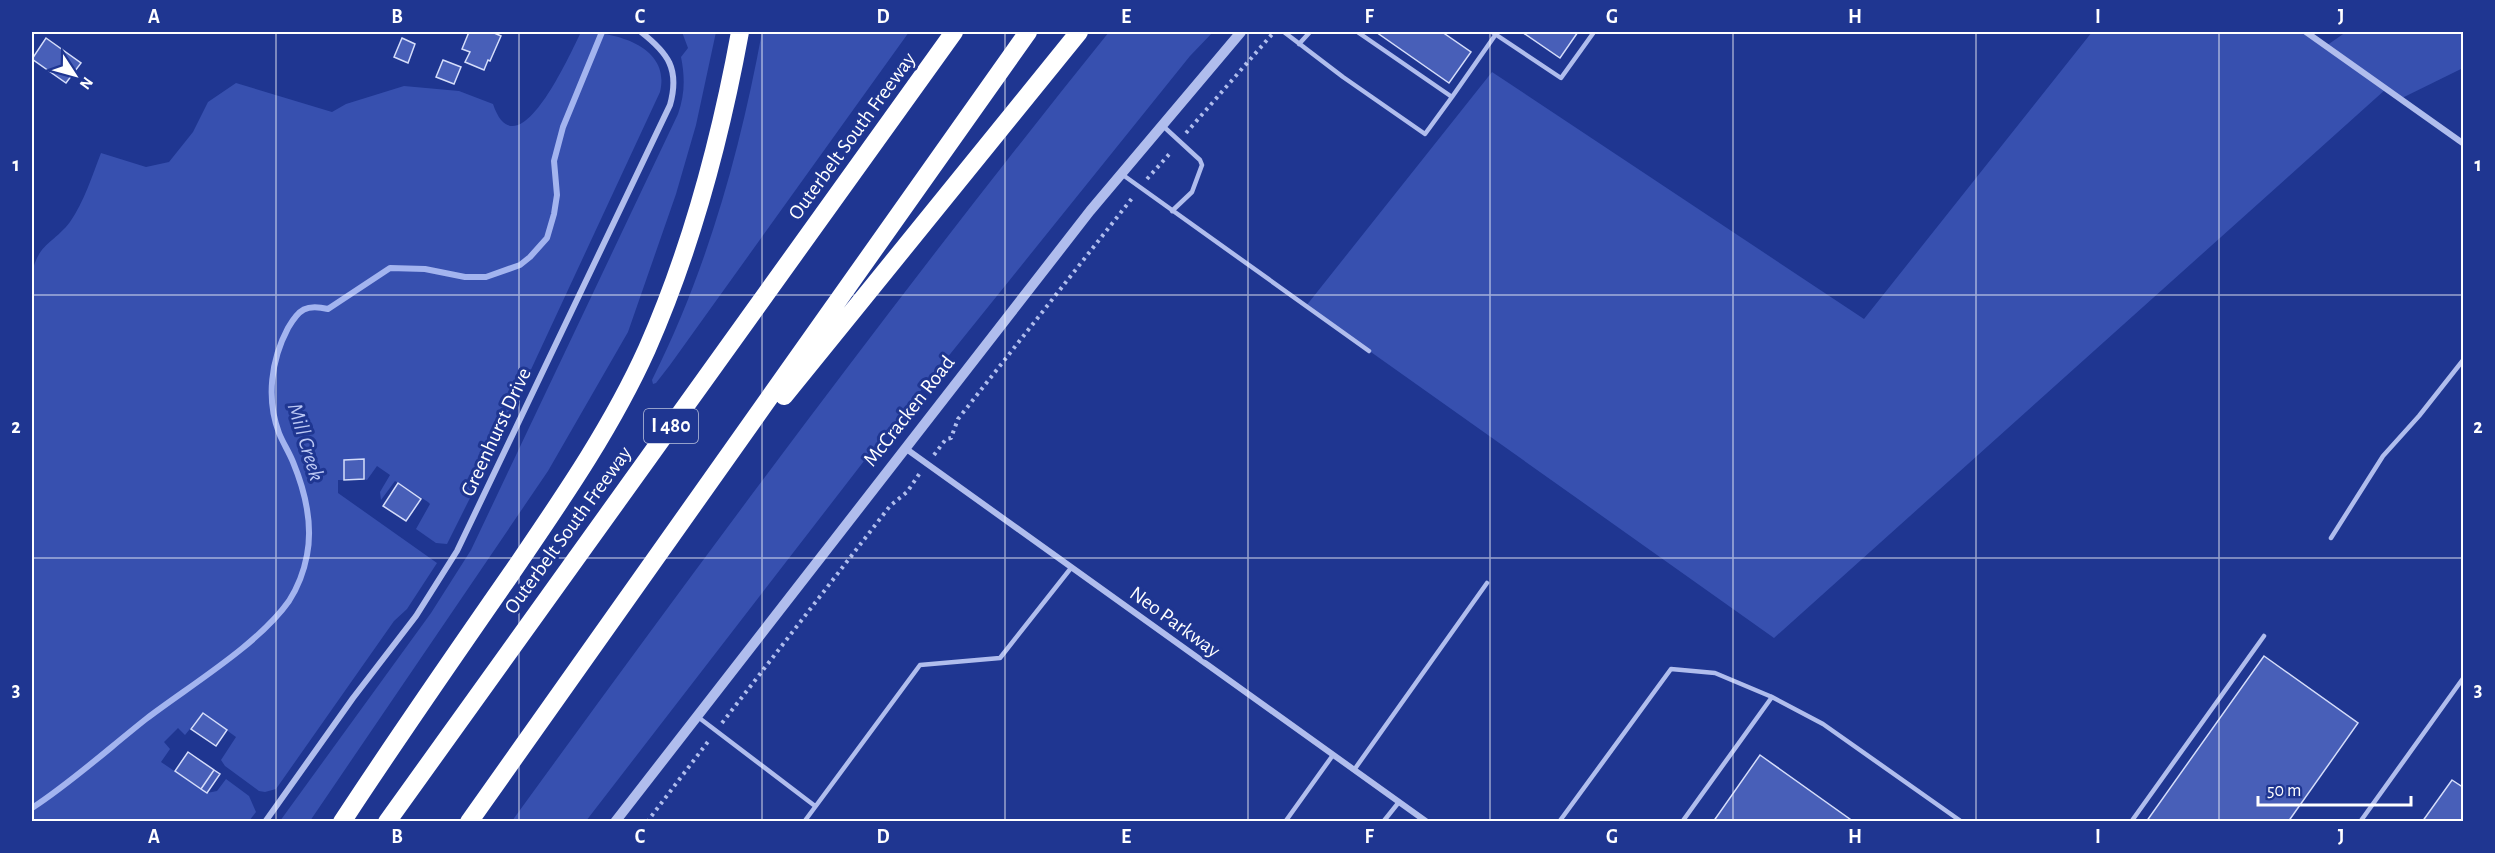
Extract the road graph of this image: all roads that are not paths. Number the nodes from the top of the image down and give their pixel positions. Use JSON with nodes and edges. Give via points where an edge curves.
{"nodes":[{"id":1,"x":640,"y":32,"type":"edge"},
{"id":2,"x":740,"y":32,"type":"edge"},
{"id":3,"x":954,"y":32,"type":"edge"},
{"id":4,"x":1028,"y":32,"type":"edge"},
{"id":5,"x":1079,"y":32,"type":"edge"},
{"id":6,"x":1241,"y":32,"type":"edge"},
{"id":7,"x":1284,"y":32,"type":"edge"},
{"id":8,"x":1310,"y":32,"type":"edge"},
{"id":9,"x":1593,"y":32,"type":"edge"},
{"id":10,"x":2306,"y":32,"type":"edge"},
{"id":11,"x":1359,"y":33,"type":"edge"},
{"id":12,"x":1494,"y":33,"type":"edge"},
{"id":13,"x":1299,"y":44,"type":"junction"},
{"id":14,"x":1452,"y":97,"type":"junction"},
{"id":15,"x":1161,"y":124,"type":"junction"},
{"id":16,"x":2463,"y":144,"type":"edge"},
{"id":17,"x":1121,"y":173,"type":"junction"},
{"id":18,"x":1173,"y":212,"type":"junction"},
{"id":19,"x":1369,"y":351,"type":"dead end"},
{"id":20,"x":2463,"y":359,"type":"edge"},
{"id":21,"x":905,"y":448,"type":"junction"},
{"id":22,"x":683,"y":521,"type":"junction"},
{"id":23,"x":2331,"y":538,"type":"dead end"},
{"id":24,"x":1071,"y":568,"type":"junction"},
{"id":25,"x":1487,"y":583,"type":"dead end"},
{"id":26,"x":2264,"y":636,"type":"dead end"},
{"id":27,"x":2463,"y":676,"type":"edge"},
{"id":28,"x":1772,"y":697,"type":"junction"},
{"id":29,"x":697,"y":716,"type":"junction"},
{"id":30,"x":1333,"y":754,"type":"junction"},
{"id":31,"x":1354,"y":770,"type":"junction"},
{"id":32,"x":1399,"y":802,"type":"junction"},
{"id":33,"x":815,"y":806,"type":"junction"},
{"id":34,"x":265,"y":822,"type":"edge"},
{"id":35,"x":342,"y":822,"type":"edge"},
{"id":36,"x":387,"y":822,"type":"edge"},
{"id":37,"x":469,"y":822,"type":"edge"},
{"id":38,"x":615,"y":822,"type":"edge"},
{"id":39,"x":804,"y":822,"type":"edge"},
{"id":40,"x":1286,"y":822,"type":"edge"},
{"id":41,"x":1383,"y":822,"type":"edge"},
{"id":42,"x":1427,"y":822,"type":"edge"},
{"id":43,"x":1559,"y":822,"type":"edge"},
{"id":44,"x":1682,"y":822,"type":"edge"},
{"id":45,"x":1962,"y":822,"type":"edge"},
{"id":46,"x":2131,"y":822,"type":"edge"},
{"id":47,"x":2360,"y":822,"type":"edge"}],
"edges":[{"from":1,"to":34,"type":"street","name":"Greenhurst Drive","via":[[663,51],[670,63],[674,76],[670,105],[472,521],[443,574]]},
{"from":2,"to":35,"type":"highway","via":[[725,115],[704,194],[646,350],[611,419],[562,499]]},
{"from":3,"to":36,"type":"highway","name":"Outerbelt South Freeway","number":"I 480"},
{"from":4,"to":22,"type":"highway"},
{"from":5,"to":22,"type":"highway"},
{"from":6,"to":15,"type":"street","name":"McCracken Road"},
{"from":7,"to":13,"type":"lane"},
{"from":8,"to":13,"type":"lane"},
{"from":9,"to":12,"type":"lane","via":[[1561,78]]},
{"from":10,"to":16,"type":"street"},
{"from":11,"to":14,"type":"lane"},
{"from":12,"to":14,"type":"lane"},
{"from":13,"to":14,"type":"lane","via":[[1425,134]]},
{"from":15,"to":17,"type":"street","name":"McCracken Road"},
{"from":15,"to":18,"type":"lane","via":[[1202,165],[1192,192]]},
{"from":17,"to":18,"type":"lane"},
{"from":17,"to":21,"type":"street","name":"McCracken Road"},
{"from":18,"to":19,"type":"lane"},
{"from":20,"to":23,"type":"lane","via":[[2420,416],[2383,456]]},
{"from":21,"to":24,"type":"street","name":"Neo Parkway"},
{"from":21,"to":29,"type":"street","name":"McCracken Road"},
{"from":22,"to":37,"type":"highway"},
{"from":24,"to":30,"type":"street","name":"Neo Parkway"},
{"from":24,"to":33,"type":"lane","via":[[1000,658],[920,665]]},
{"from":25,"to":31,"type":"lane"},
{"from":26,"to":46,"type":"lane"},
{"from":27,"to":47,"type":"lane"},
{"from":28,"to":43,"type":"lane","via":[[1715,673],[1671,669]]},
{"from":28,"to":44,"type":"lane"},
{"from":28,"to":45,"type":"lane","via":[[1823,724]]},
{"from":29,"to":33,"type":"lane"},
{"from":29,"to":38,"type":"street","name":"McCracken Road"},
{"from":30,"to":31,"type":"street","name":"Neo Parkway"},
{"from":30,"to":40,"type":"lane"},
{"from":31,"to":32,"type":"street","name":"Neo Parkway"},
{"from":32,"to":41,"type":"lane"},
{"from":32,"to":42,"type":"street","name":"Neo Parkway"},
{"from":33,"to":39,"type":"lane"}]}
